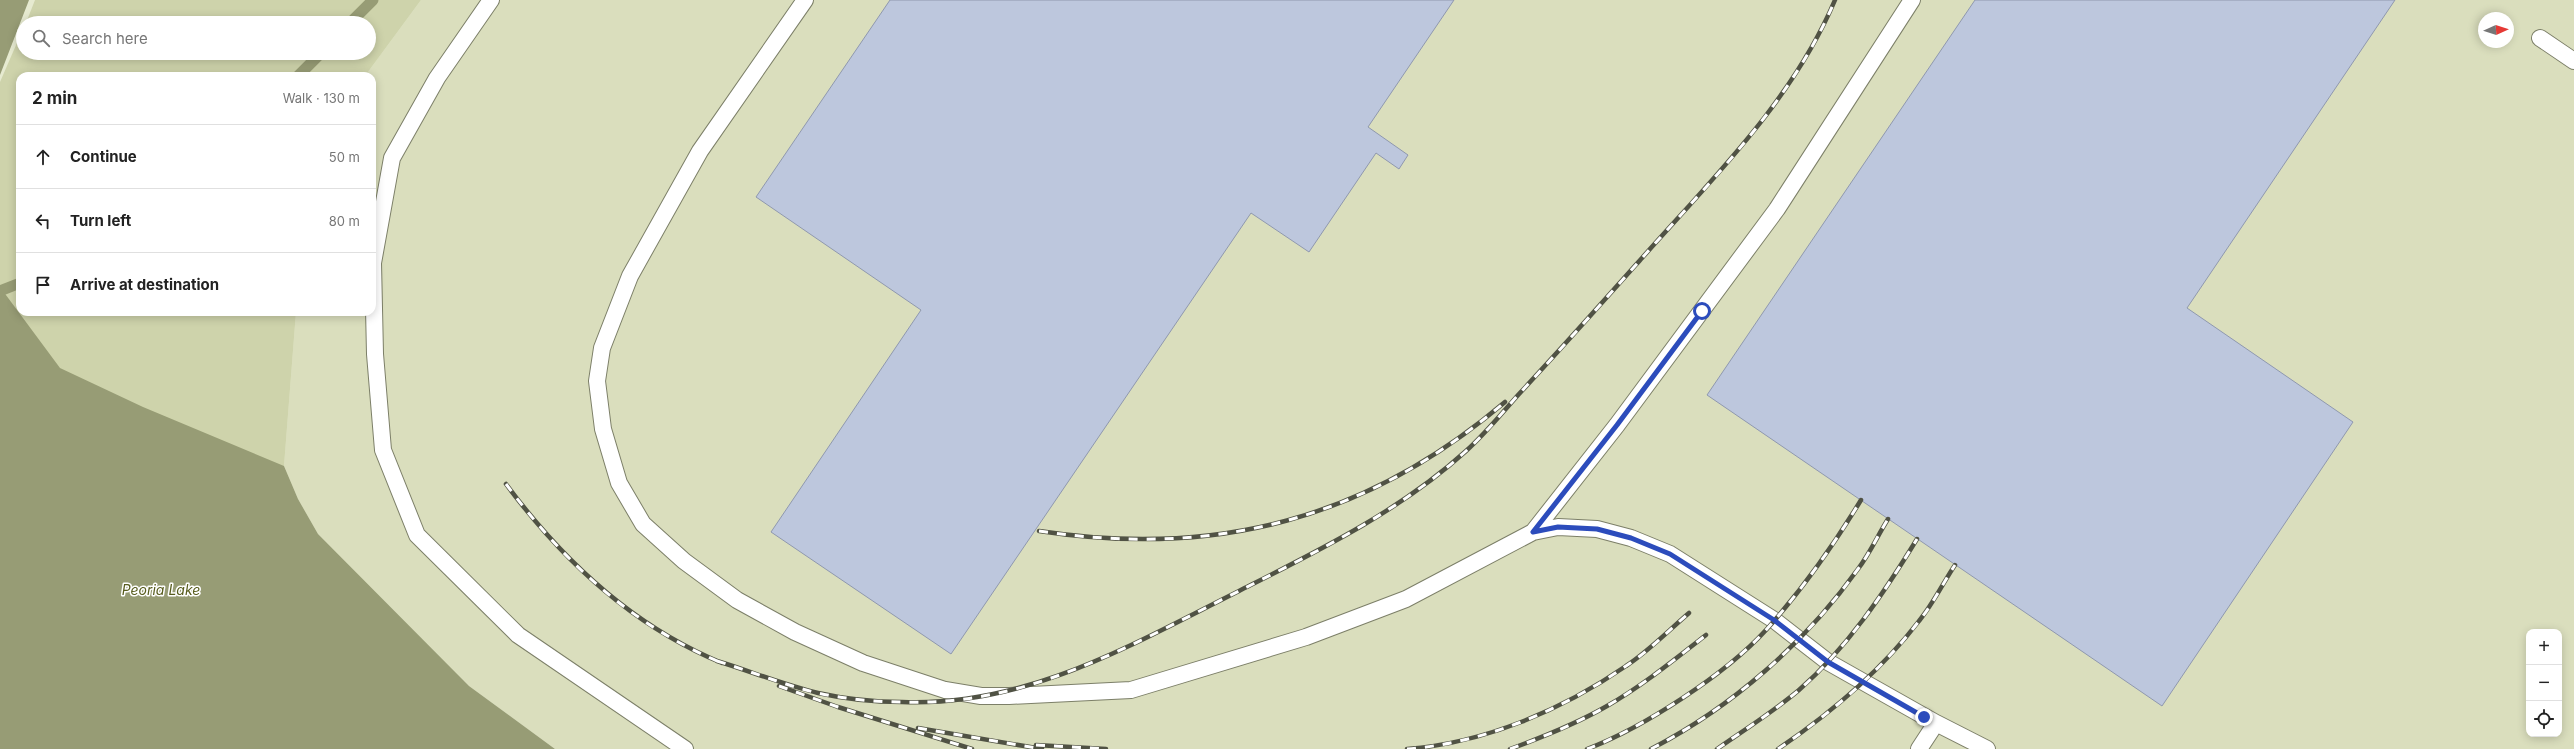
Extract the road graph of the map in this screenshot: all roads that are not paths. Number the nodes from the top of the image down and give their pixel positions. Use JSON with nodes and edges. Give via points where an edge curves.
{"nodes":[{"id":1,"x":491,"y":0,"type":"edge"},
{"id":2,"x":805,"y":0,"type":"edge"},
{"id":3,"x":1912,"y":0,"type":"edge"},
{"id":4,"x":2540,"y":38,"type":"dead end"},
{"id":5,"x":2574,"y":61,"type":"edge"},
{"id":6,"x":376,"y":246,"type":"edge"},
{"id":7,"x":374,"y":316,"type":"edge"},
{"id":8,"x":1533,"y":532,"type":"junction"},
{"id":9,"x":1936,"y":723,"type":"junction"},
{"id":10,"x":685,"y":749,"type":"edge"},
{"id":11,"x":1919,"y":749,"type":"edge"},
{"id":12,"x":1987,"y":749,"type":"edge"}],
"edges":[{"from":1,"to":6,"type":"lane","via":[[437,78],[392,158]]},
{"from":2,"to":8,"type":"lane","via":[[700,151],[630,276],[602,348],[597,381],[603,429],[619,483],[643,524],[684,561],[737,600],[850,657],[944,690],[981,696],[1131,690],[1306,637],[1406,599]]},
{"from":3,"to":8,"type":"lane","via":[[1777,209],[1617,425]]},
{"from":4,"to":5,"type":"lane"},
{"from":7,"to":10,"type":"lane","via":[[374,354],[383,450],[417,535],[512,630]]},
{"from":8,"to":9,"type":"lane","via":[[1558,527],[1597,529],[1631,538],[1670,554],[1774,620],[1798,641],[1839,669]]},
{"from":9,"to":11,"type":"lane"},
{"from":9,"to":12,"type":"lane"}]}
